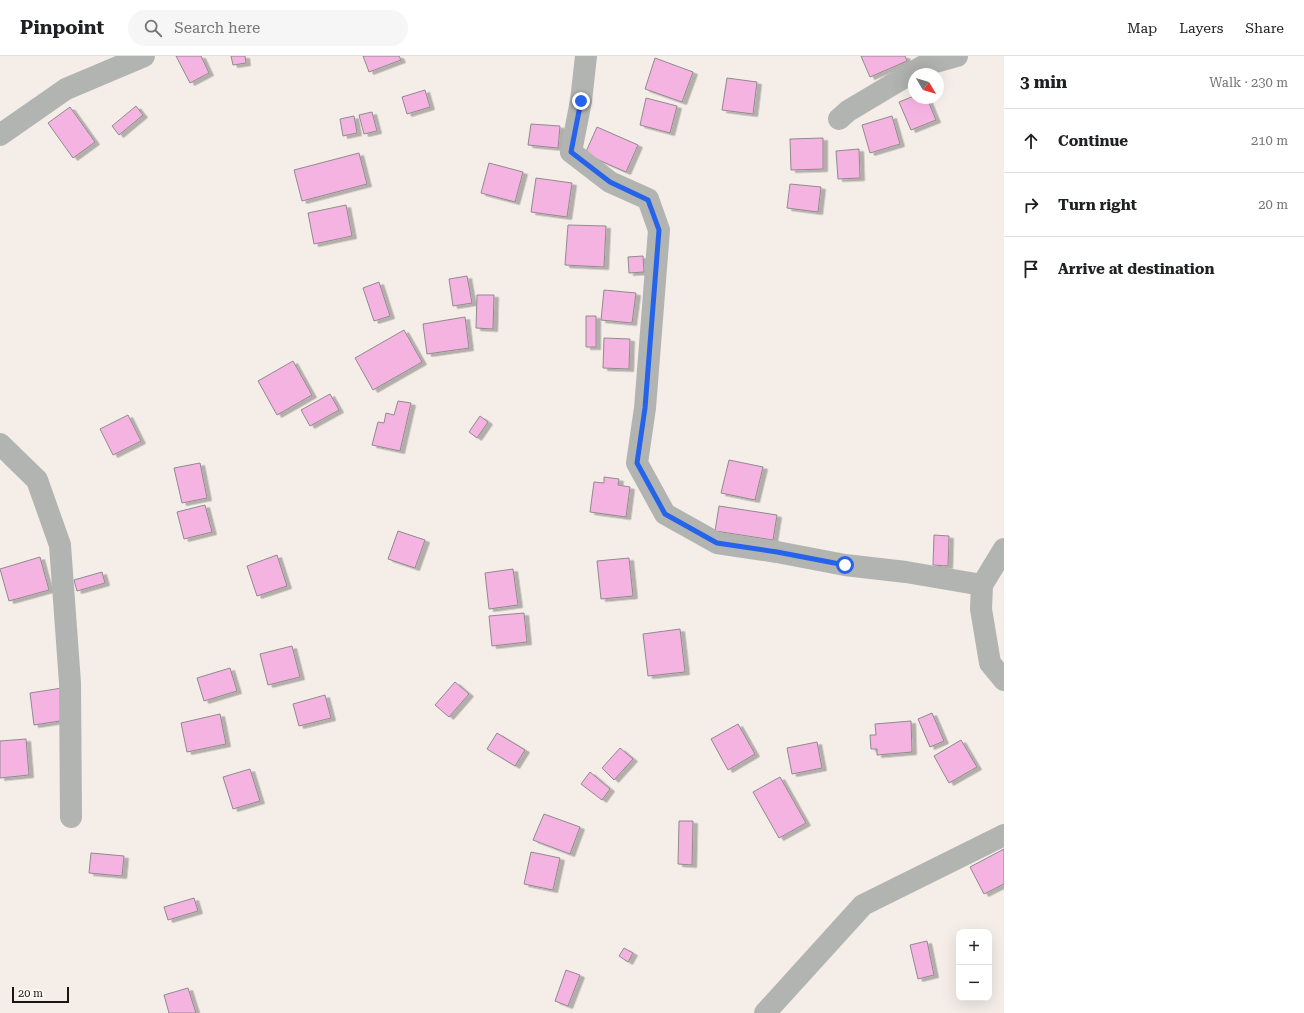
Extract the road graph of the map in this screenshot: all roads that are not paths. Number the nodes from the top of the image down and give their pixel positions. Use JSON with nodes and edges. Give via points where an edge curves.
{"nodes":[{"id":1,"x":144,"y":56,"type":"edge"},
{"id":2,"x":586,"y":56,"type":"edge"},
{"id":3,"x":957,"y":56,"type":"edge"},
{"id":4,"x":839,"y":119,"type":"dead end"},
{"id":5,"x":0,"y":135,"type":"edge"},
{"id":6,"x":0,"y":444,"type":"edge"},
{"id":7,"x":1004,"y":549,"type":"edge"},
{"id":8,"x":982,"y":585,"type":"junction"},
{"id":9,"x":1004,"y":680,"type":"edge"},
{"id":10,"x":71,"y":817,"type":"dead end"},
{"id":11,"x":1004,"y":835,"type":"edge"},
{"id":12,"x":764,"y":1013,"type":"edge"}],
"edges":[{"from":1,"to":5,"type":"street","via":[[66,89]]},
{"from":2,"to":8,"type":"street","via":[[581,101],[571,152],[610,182],[648,200],[659,230],[645,408],[637,463],[665,514],[717,543]]},
{"from":3,"to":4,"type":"street","via":[[925,65]]},
{"from":6,"to":10,"type":"street","via":[[37,480],[60,545],[70,683]]},
{"from":7,"to":8,"type":"street"},
{"from":8,"to":9,"type":"street","via":[[980,609],[990,663]]},
{"from":11,"to":12,"type":"street","via":[[864,905]]}]}
